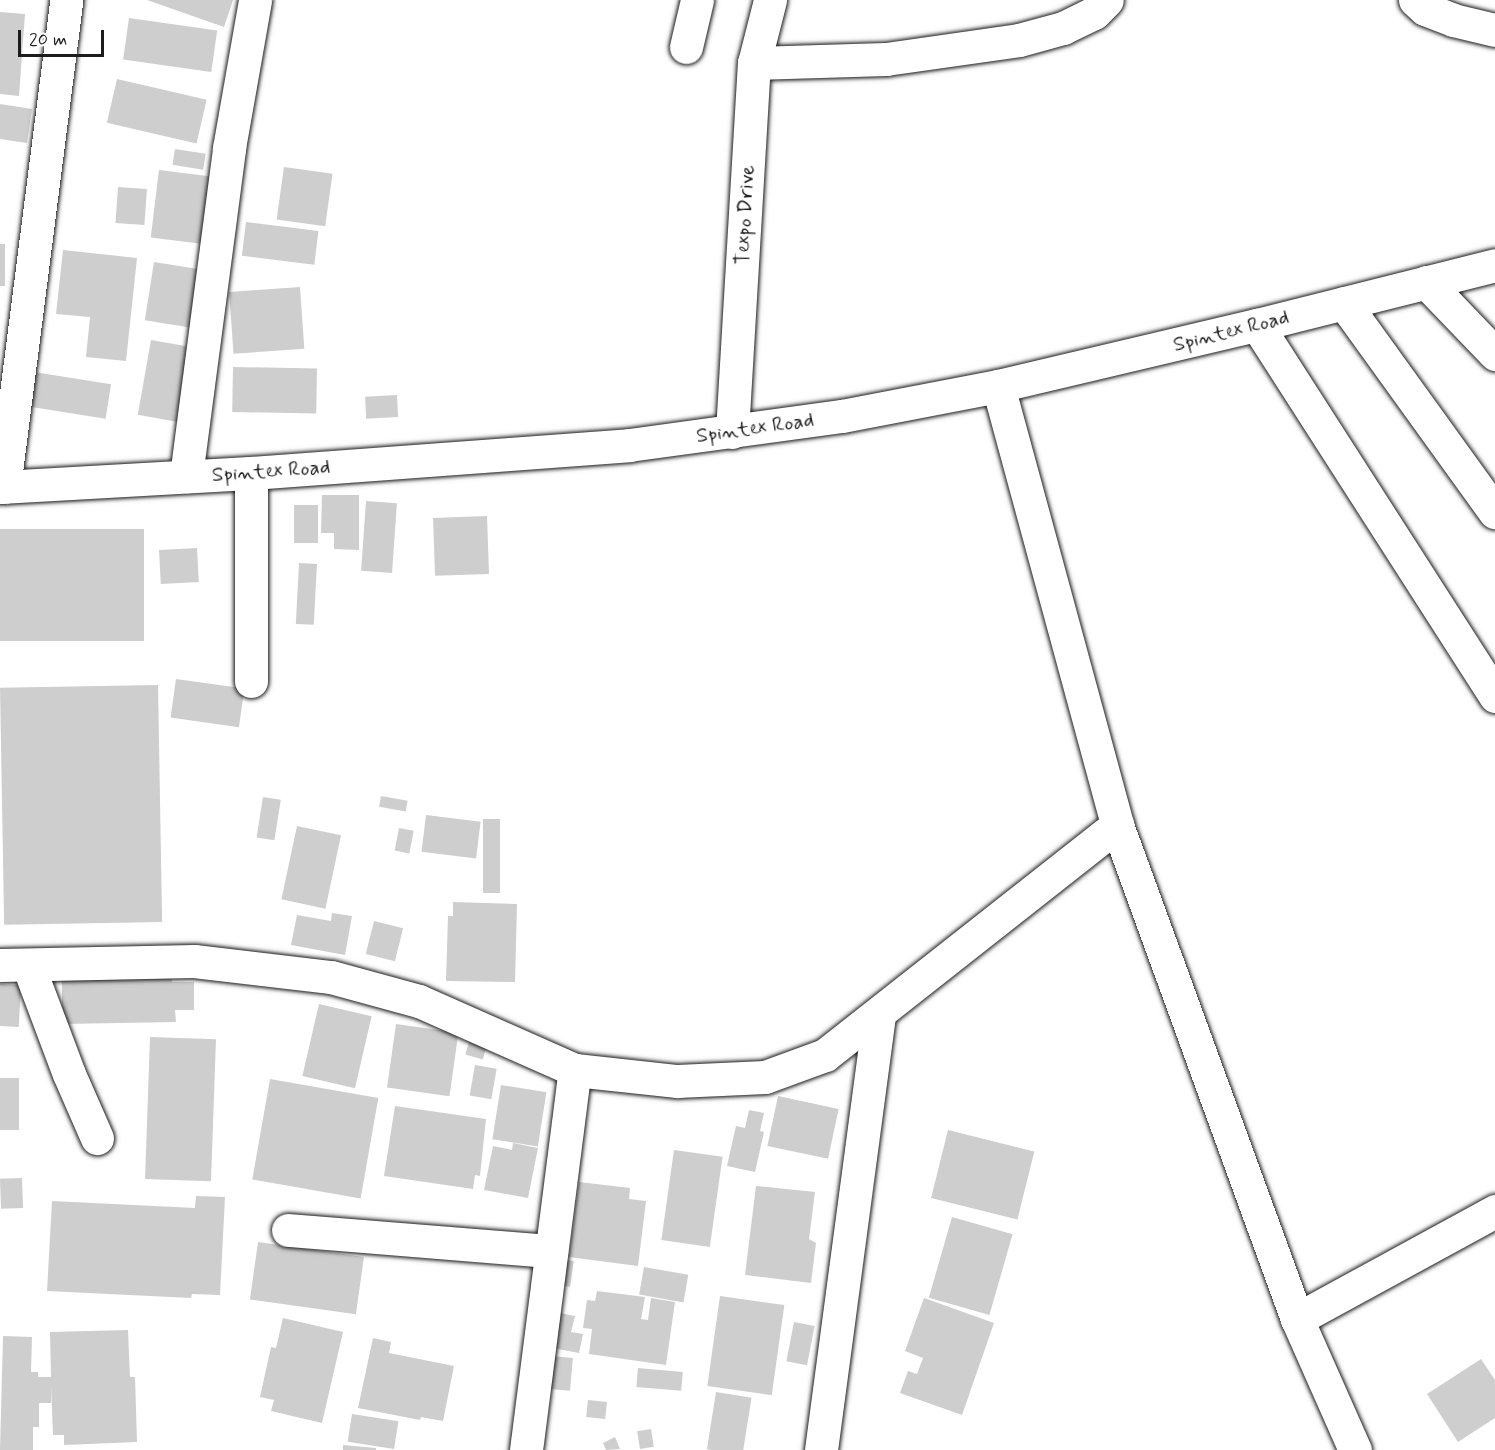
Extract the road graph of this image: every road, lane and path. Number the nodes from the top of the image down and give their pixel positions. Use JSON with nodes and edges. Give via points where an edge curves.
{"nodes":[{"id":1,"x":66,"y":0,"type":"edge"},
{"id":2,"x":255,"y":0,"type":"edge"},
{"id":3,"x":697,"y":0,"type":"edge"},
{"id":4,"x":770,"y":0,"type":"edge"},
{"id":5,"x":1107,"y":0,"type":"edge"},
{"id":6,"x":1415,"y":0,"type":"edge"},
{"id":7,"x":1495,"y":30,"type":"edge"},
{"id":8,"x":686,"y":47,"type":"dead end"},
{"id":9,"x":754,"y":63,"type":"junction"},
{"id":10,"x":1495,"y":265,"type":"edge"},
{"id":11,"x":1426,"y":282,"type":"junction"},
{"id":12,"x":1344,"y":303,"type":"junction"},
{"id":13,"x":1257,"y":325,"type":"junction"},
{"id":14,"x":1495,"y":354,"type":"edge"},
{"id":15,"x":998,"y":386,"type":"junction"},
{"id":16,"x":732,"y":432,"type":"junction"},
{"id":17,"x":250,"y":472,"type":"junction"},
{"id":18,"x":186,"y":476,"type":"junction"},
{"id":19,"x":2,"y":487,"type":"edge"},
{"id":20,"x":1495,"y":512,"type":"edge"},
{"id":21,"x":251,"y":681,"type":"dead end"},
{"id":22,"x":1495,"y":696,"type":"edge"},
{"id":23,"x":1117,"y":825,"type":"junction"},
{"id":24,"x":14,"y":965,"type":"edge"},
{"id":25,"x":879,"y":1015,"type":"junction"},
{"id":26,"x":575,"y":1070,"type":"junction"},
{"id":27,"x":97,"y":1138,"type":"dead end"},
{"id":28,"x":1495,"y":1211,"type":"edge"},
{"id":29,"x":288,"y":1230,"type":"dead end"},
{"id":30,"x":551,"y":1251,"type":"junction"},
{"id":31,"x":1297,"y":1319,"type":"junction"},
{"id":32,"x":526,"y":1450,"type":"edge"},
{"id":33,"x":821,"y":1450,"type":"edge"},
{"id":34,"x":1355,"y":1450,"type":"edge"}],
"edges":[{"from":1,"to":19,"type":"street"},
{"from":2,"to":18,"type":"street","via":[[230,148]]},
{"from":3,"to":8,"type":"street"},
{"from":4,"to":9,"type":"street","name":"Texpo Drive"},
{"from":5,"to":9,"type":"street","via":[[1094,13],[1062,28],[1019,40],[886,59]]},
{"from":6,"to":7,"type":"street","via":[[1425,9],[1453,20]]},
{"from":9,"to":16,"type":"street","name":"Texpo Drive"},
{"from":10,"to":11,"type":"street","name":"Spintex Road"},
{"from":11,"to":12,"type":"street","name":"Spintex Road"},
{"from":11,"to":14,"type":"street"},
{"from":12,"to":13,"type":"street","name":"Spintex Road"},
{"from":12,"to":20,"type":"street"},
{"from":13,"to":15,"type":"street","name":"Spintex Road"},
{"from":13,"to":22,"type":"street"},
{"from":15,"to":16,"type":"street","name":"Spintex Road"},
{"from":15,"to":23,"type":"street"},
{"from":16,"to":17,"type":"street","name":"Spintex Road","via":[[629,445]]},
{"from":17,"to":18,"type":"street","name":"Spintex Road"},
{"from":17,"to":21,"type":"street"},
{"from":18,"to":19,"type":"street","name":"Spintex Road"},
{"from":23,"to":25,"type":"street"},
{"from":23,"to":31,"type":"street"},
{"from":24,"to":26,"type":"street","via":[[194,961],[331,977],[419,1001]]},
{"from":24,"to":27,"type":"street"},
{"from":25,"to":26,"type":"street","via":[[825,1055],[765,1077],[677,1081]]},
{"from":25,"to":33,"type":"street"},
{"from":26,"to":30,"type":"street"},
{"from":28,"to":31,"type":"street"},
{"from":29,"to":30,"type":"street"},
{"from":30,"to":32,"type":"street"},
{"from":31,"to":34,"type":"street"}]}
